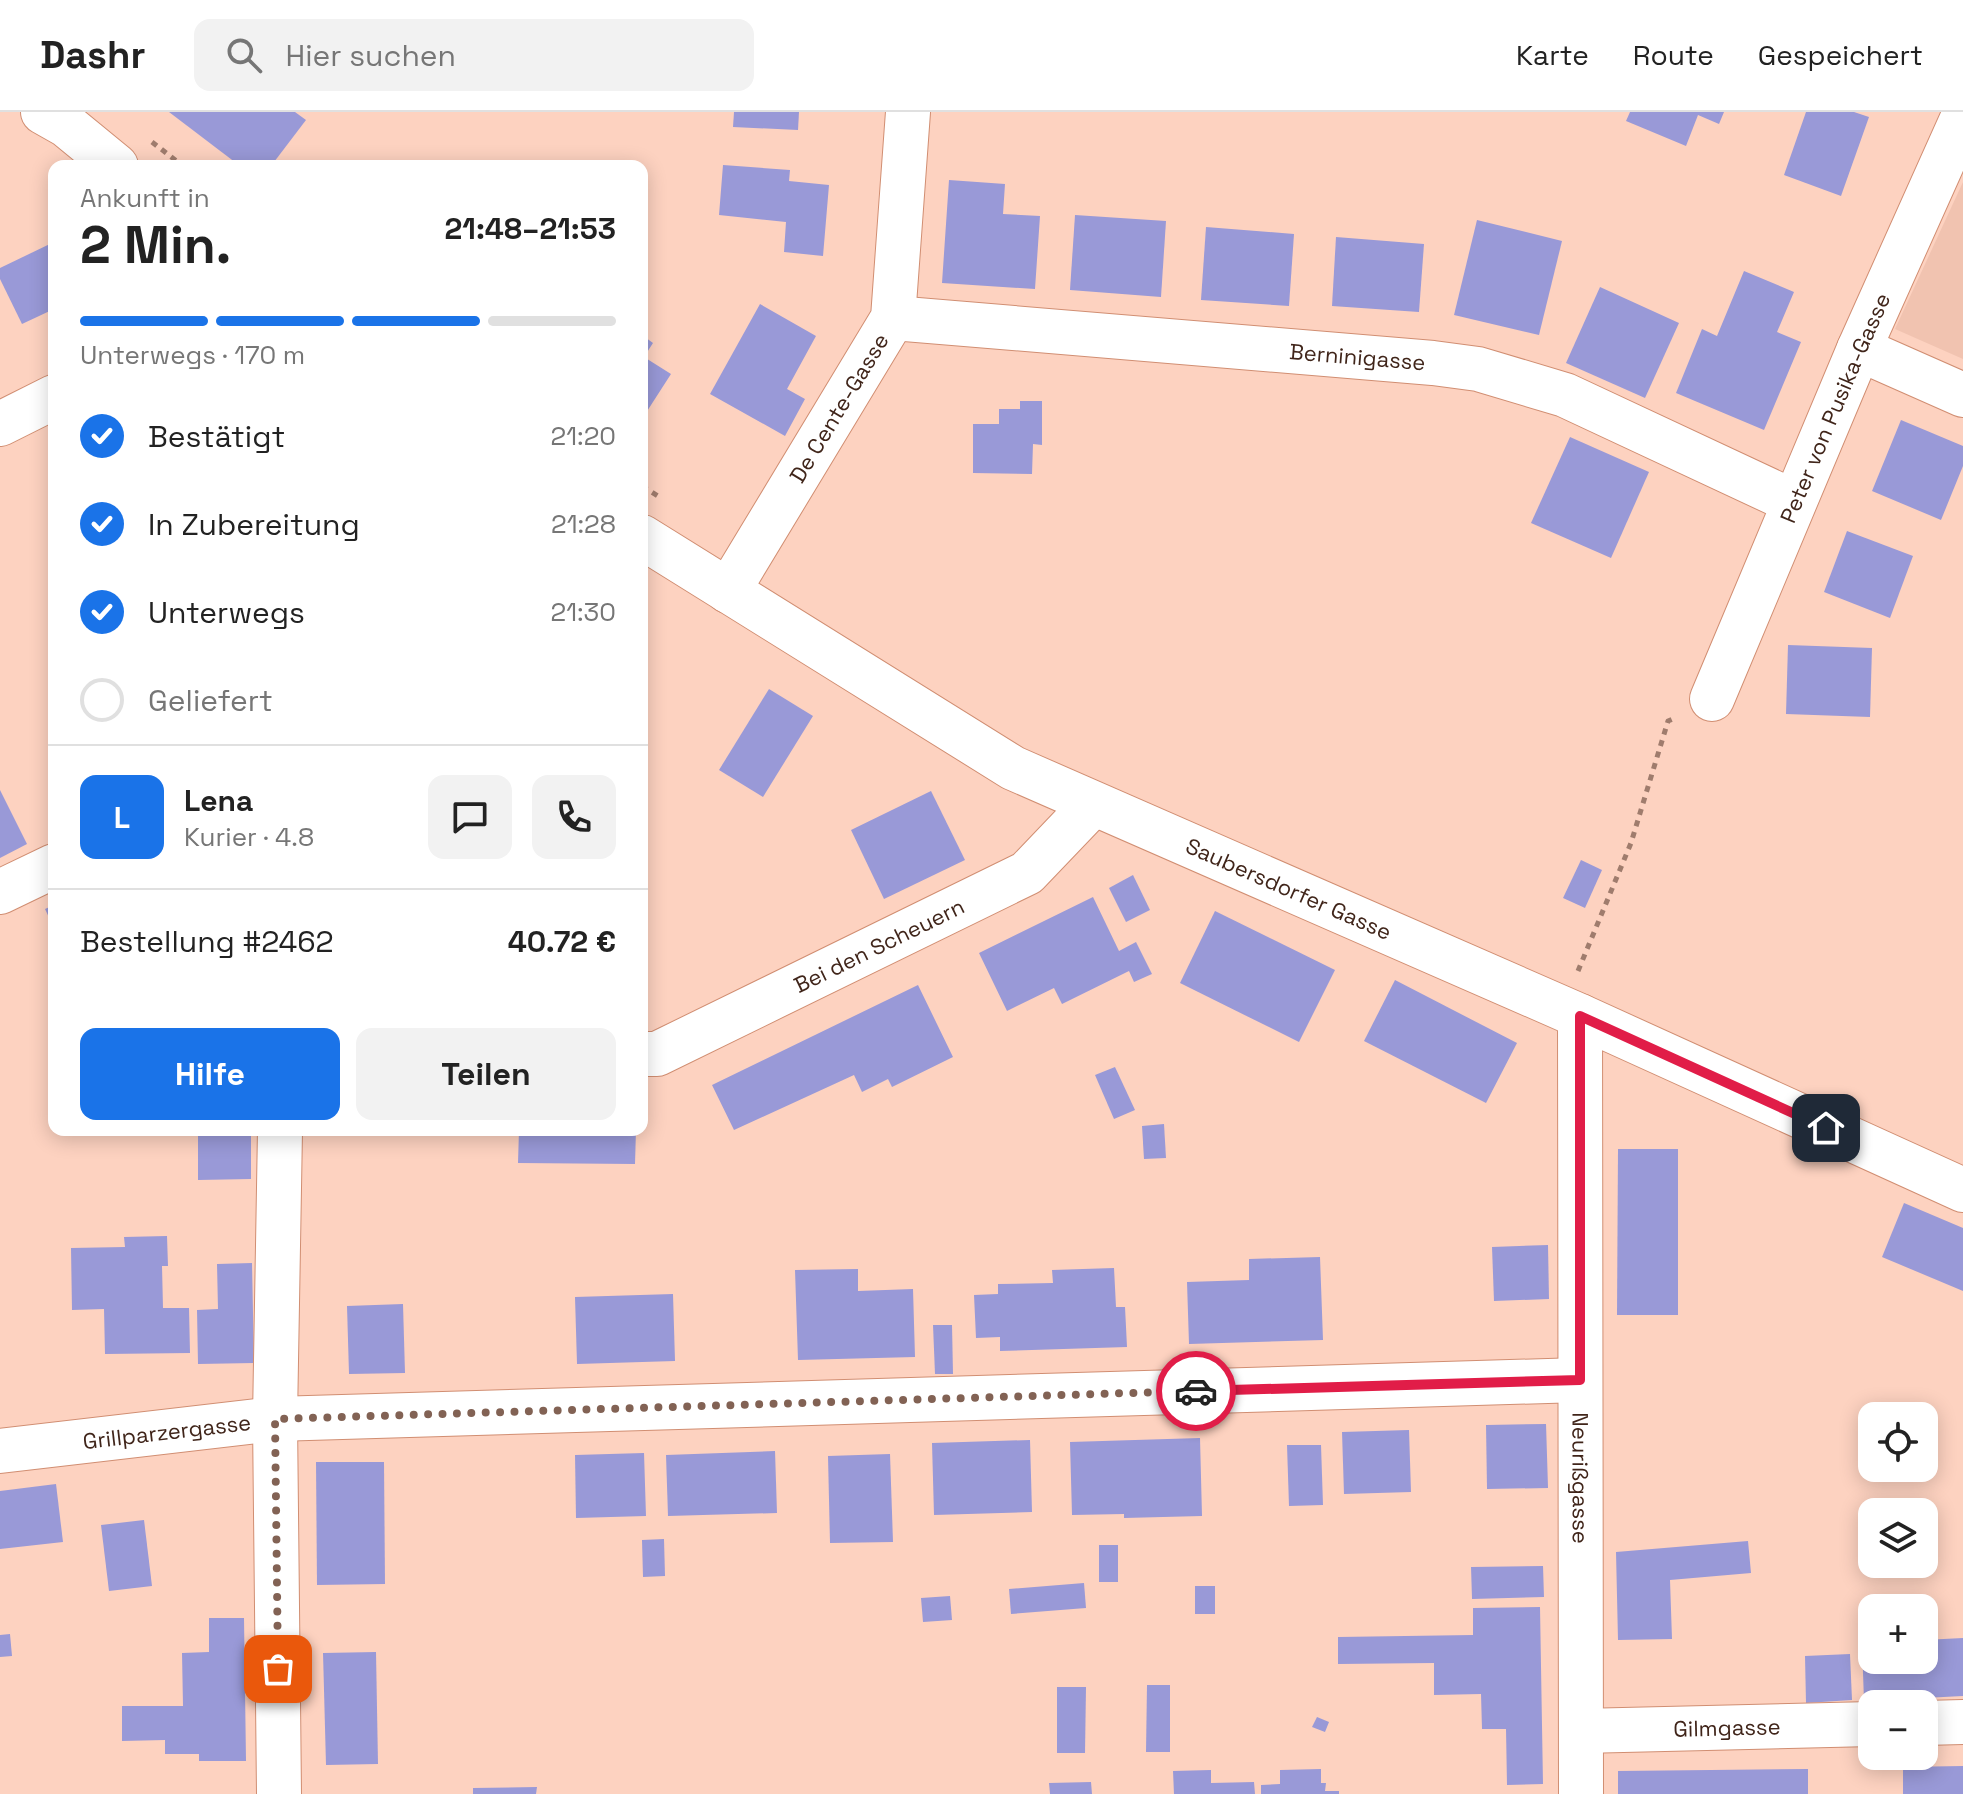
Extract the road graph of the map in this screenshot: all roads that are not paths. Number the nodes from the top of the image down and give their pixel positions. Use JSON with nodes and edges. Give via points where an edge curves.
{"nodes":[{"id":1,"x":908,"y":112,"type":"edge"},
{"id":2,"x":62,"y":116,"type":"edge"},
{"id":3,"x":1963,"y":117,"type":"edge"},
{"id":4,"x":110,"y":160,"type":"edge"},
{"id":5,"x":893,"y":318,"type":"junction"},
{"id":6,"x":1859,"y":349,"type":"junction"},
{"id":7,"x":1963,"y":395,"type":"edge"},
{"id":8,"x":48,"y":400,"type":"edge"},
{"id":9,"x":0,"y":424,"type":"edge"},
{"id":10,"x":1794,"y":502,"type":"junction"},
{"id":11,"x":648,"y":541,"type":"edge"},
{"id":12,"x":728,"y":591,"type":"junction"},
{"id":13,"x":1712,"y":699,"type":"road end"},
{"id":14,"x":1093,"y":804,"type":"junction"},
{"id":15,"x":48,"y":869,"type":"edge"},
{"id":16,"x":0,"y":892,"type":"edge"},
{"id":17,"x":1571,"y":1013,"type":"junction"},
{"id":18,"x":648,"y":1054,"type":"edge"},
{"id":19,"x":280,"y":1136,"type":"edge"},
{"id":20,"x":1963,"y":1190,"type":"edge"},
{"id":21,"x":1580,"y":1380,"type":"junction"},
{"id":22,"x":275,"y":1419,"type":"junction"},
{"id":23,"x":0,"y":1451,"type":"edge"},
{"id":24,"x":1963,"y":1722,"type":"edge"},
{"id":25,"x":1938,"y":1723,"type":"edge"},
{"id":26,"x":1858,"y":1724,"type":"edge"},
{"id":27,"x":1581,"y":1731,"type":"junction"},
{"id":28,"x":279,"y":1794,"type":"edge"},
{"id":29,"x":1581,"y":1794,"type":"edge"}],
"edges":[{"from":1,"to":5,"type":"street","name":"De Cente-Gasse"},
{"from":2,"to":4,"type":"street"},
{"from":3,"to":6,"type":"street","name":"Peter von Pusika-Gasse"},
{"from":5,"to":10,"type":"street","name":"Berninigasse","via":[[1478,369],[1565,395]]},
{"from":5,"to":12,"type":"street","name":"De Cente-Gasse"},
{"from":6,"to":7,"type":"street"},
{"from":6,"to":10,"type":"street","name":"Peter von Pusika-Gasse"},
{"from":8,"to":9,"type":"street"},
{"from":10,"to":13,"type":"street","name":"Peter von Pusika-Gasse"},
{"from":11,"to":12,"type":"street","name":"Saubersdorfer Gasse"},
{"from":12,"to":14,"type":"street","name":"Saubersdorfer Gasse","via":[[1013,768]]},
{"from":14,"to":17,"type":"street","name":"Saubersdorfer Gasse"},
{"from":14,"to":18,"type":"street","name":"Bei den Scheuern","via":[[1027,873]]},
{"from":15,"to":16,"type":"street"},
{"from":17,"to":20,"type":"street","name":"Saubersdorfer Gasse"},
{"from":17,"to":21,"type":"street","name":"Neurißgasse"},
{"from":19,"to":22,"type":"street"},
{"from":21,"to":22,"type":"street","name":"Grillparzergasse"},
{"from":21,"to":27,"type":"street","name":"Neurißgasse"},
{"from":22,"to":23,"type":"street","name":"Grillparzergasse"},
{"from":22,"to":28,"type":"street"},
{"from":24,"to":25,"type":"street"},
{"from":26,"to":27,"type":"street","name":"Gilmgasse"},
{"from":27,"to":29,"type":"street","name":"Neurißgasse"}]}
